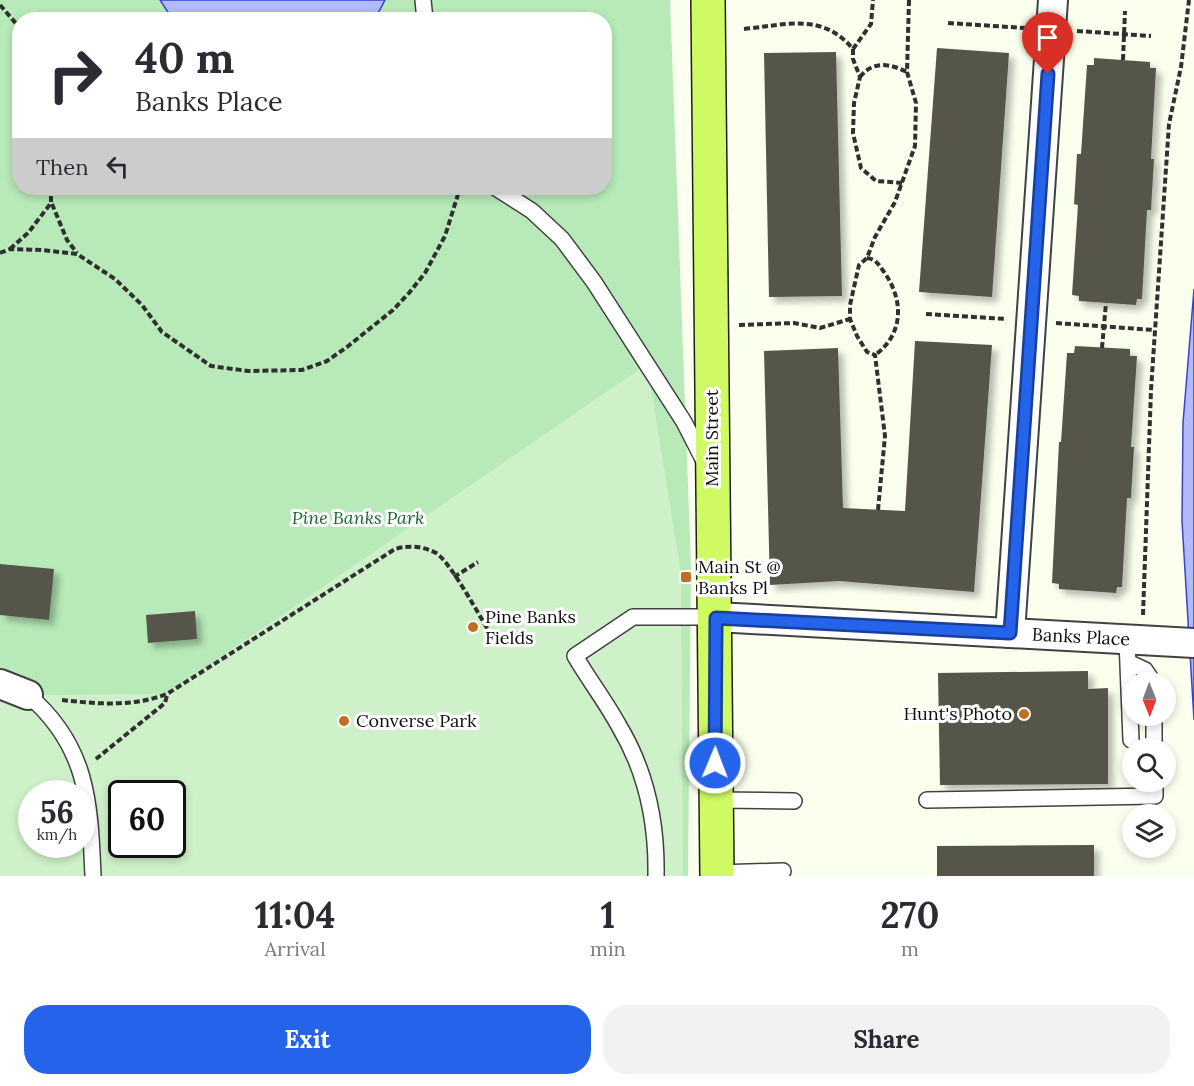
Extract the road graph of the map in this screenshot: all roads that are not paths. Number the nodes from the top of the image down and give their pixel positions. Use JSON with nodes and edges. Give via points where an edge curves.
{"nodes":[{"id":1,"x":708,"y":0,"type":"edge"},
{"id":2,"x":1053,"y":0,"type":"edge"},
{"id":3,"x":506,"y":195,"type":"edge"},
{"id":4,"x":712,"y":476,"type":"junction"},
{"id":5,"x":716,"y":618,"type":"junction"},
{"id":6,"x":1010,"y":633,"type":"junction"},
{"id":7,"x":1183,"y":643,"type":"edge"},
{"id":8,"x":1132,"y":648,"type":"junction"},
{"id":9,"x":1146,"y":672,"type":"edge"},
{"id":10,"x":0,"y":684,"type":"edge"},
{"id":11,"x":28,"y":695,"type":"joint"},
{"id":12,"x":1131,"y":738,"type":"edge"},
{"id":13,"x":1155,"y":792,"type":"edge"},
{"id":14,"x":715,"y":800,"type":"junction"},
{"id":15,"x":927,"y":800,"type":"dead end"},
{"id":16,"x":794,"y":801,"type":"dead end"},
{"id":17,"x":783,"y":871,"type":"dead end"},
{"id":18,"x":717,"y":874,"type":"edge"},
{"id":19,"x":93,"y":876,"type":"edge"},
{"id":20,"x":656,"y":876,"type":"edge"}],
"edges":[{"from":1,"to":4,"type":"main road","name":"Main Street"},
{"from":2,"to":6,"type":"street"},
{"from":3,"to":4,"type":"lane","via":[[562,238],[684,422]]},
{"from":4,"to":5,"type":"main road","name":"Main Street"},
{"from":5,"to":6,"type":"street","name":"Banks Place"},
{"from":5,"to":14,"type":"main road","name":"Main Street"},
{"from":5,"to":20,"type":"lane","via":[[633,616],[575,656],[620,726],[642,775],[654,833]]},
{"from":6,"to":8,"type":"street","name":"Banks Place"},
{"from":7,"to":8,"type":"street","name":"Banks Place"},
{"from":8,"to":9,"type":"lane"},
{"from":8,"to":12,"type":"lane"},
{"from":10,"to":11,"type":"street"},
{"from":11,"to":19,"type":"lane","via":[[51,714],[80,768],[86,785]]},
{"from":13,"to":15,"type":"lane","via":[[1155,796]]},
{"from":14,"to":16,"type":"lane"},
{"from":14,"to":18,"type":"main road","name":"Main Street"},
{"from":17,"to":18,"type":"lane"}]}
